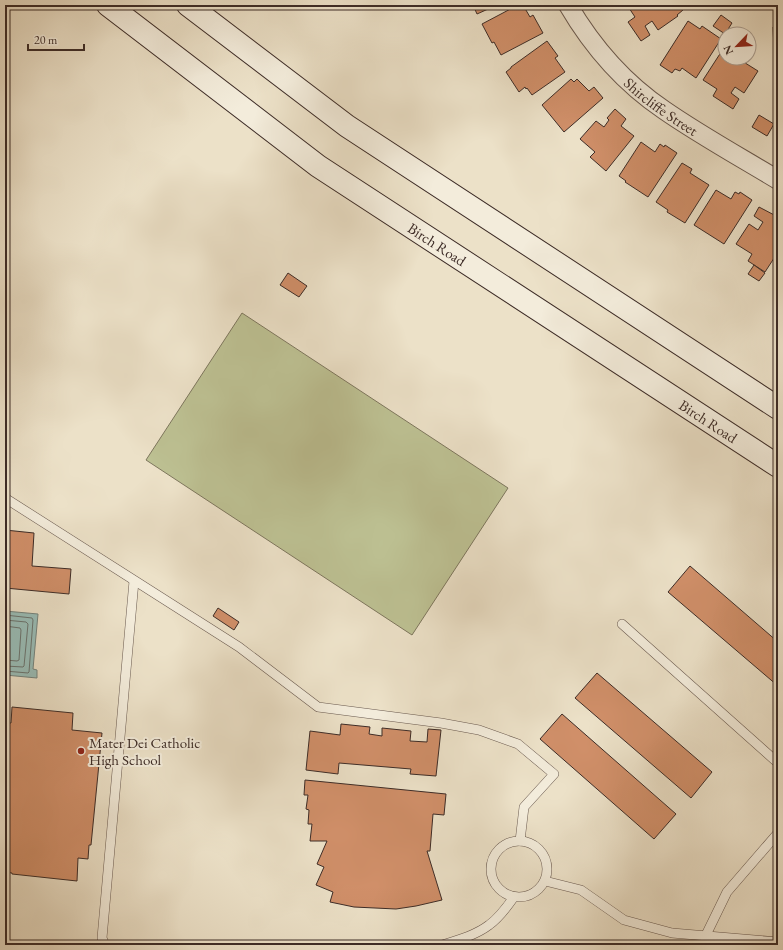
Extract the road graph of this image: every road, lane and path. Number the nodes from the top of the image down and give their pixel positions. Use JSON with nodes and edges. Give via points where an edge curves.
{"nodes":[{"id":1,"x":108,"y":5,"type":"edge"},
{"id":2,"x":188,"y":5,"type":"edge"},
{"id":3,"x":568,"y":5,"type":"edge"},
{"id":4,"x":778,"y":180,"type":"edge"},
{"id":5,"x":778,"y":408,"type":"edge"},
{"id":6,"x":778,"y":466,"type":"edge"},
{"id":7,"x":5,"y":498,"type":"edge"},
{"id":8,"x":134,"y":581,"type":"junction"},
{"id":9,"x":622,"y":624,"type":"dead end"},
{"id":10,"x":778,"y":763,"type":"edge"},
{"id":11,"x":778,"y":833,"type":"edge"},
{"id":12,"x":520,"y":841,"type":"junction"},
{"id":13,"x":545,"y":881,"type":"junction"},
{"id":14,"x":514,"y":897,"type":"junction"},
{"id":15,"x":706,"y":935,"type":"junction"},
{"id":16,"x":778,"y":942,"type":"edge"},
{"id":17,"x":105,"y":945,"type":"edge"},
{"id":18,"x":442,"y":945,"type":"edge"},
{"id":19,"x":705,"y":945,"type":"edge"}],
"edges":[{"from":1,"to":6,"type":"main road","name":"Birch Road","via":[[318,166]]},
{"from":2,"to":5,"type":"main road","via":[[347,126]]},
{"from":3,"to":4,"type":"street","name":"Shircliffe Street","via":[[591,41],[636,88],[663,110]]},
{"from":7,"to":8,"type":"lane"},
{"from":8,"to":12,"type":"lane","via":[[239,647],[318,707],[479,730],[518,744],[554,774],[524,807]]},
{"from":8,"to":17,"type":"lane","via":[[102,938]]},
{"from":9,"to":10,"type":"lane"},
{"from":11,"to":15,"type":"lane","via":[[727,892]]},
{"from":12,"to":13,"type":"lane","via":[[534,845],[544,855],[547,864]]},
{"from":12,"to":14,"type":"lane","via":[[502,846],[492,862],[491,871],[499,888]]},
{"from":13,"to":14,"type":"lane","via":[[532,894]]},
{"from":13,"to":15,"type":"lane","via":[[581,890],[624,920],[672,933]]},
{"from":14,"to":18,"type":"lane","via":[[489,926]]},
{"from":15,"to":16,"type":"lane"},
{"from":15,"to":19,"type":"lane"}]}
